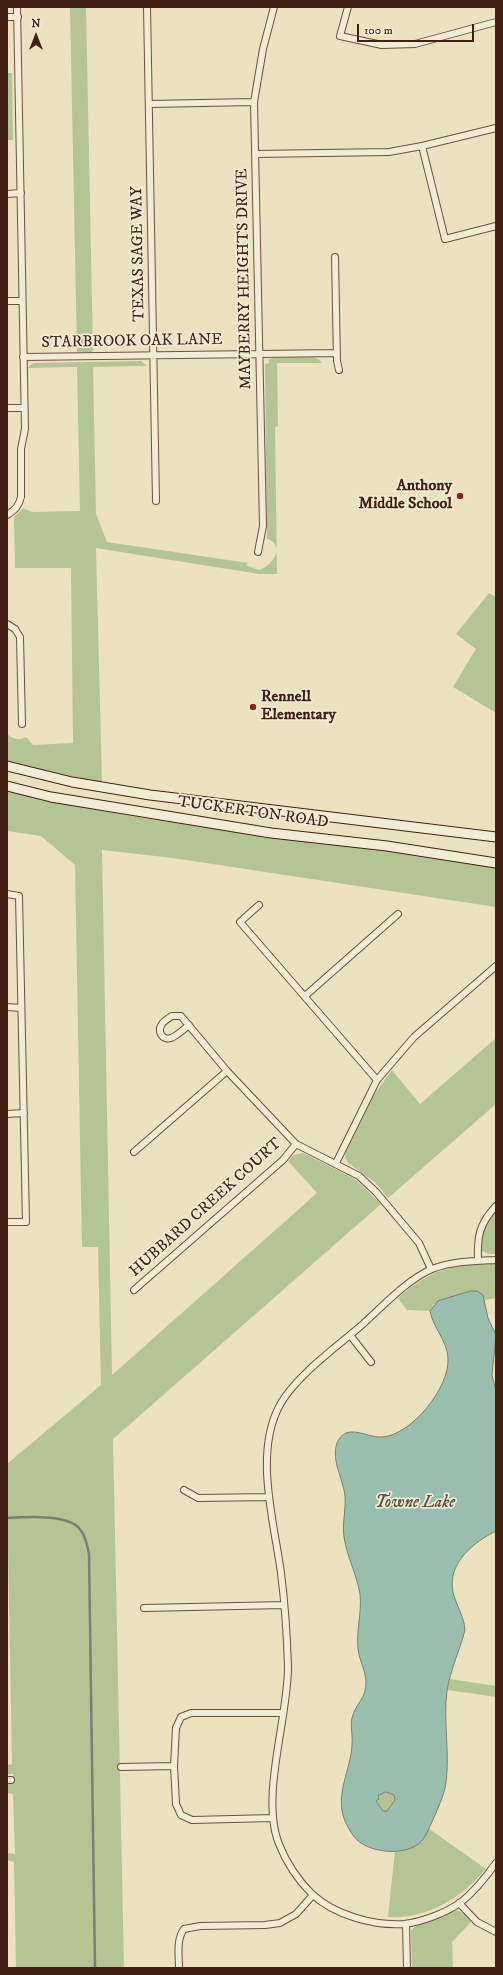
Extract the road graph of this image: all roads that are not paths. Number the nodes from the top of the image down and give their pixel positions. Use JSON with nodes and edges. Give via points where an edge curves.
{"nodes":[{"id":1,"x":18,"y":7,"type":"edge"},
{"id":2,"x":147,"y":7,"type":"edge"},
{"id":3,"x":274,"y":7,"type":"edge"},
{"id":4,"x":348,"y":7,"type":"edge"},
{"id":5,"x":18,"y":16,"type":"junction"},
{"id":6,"x":7,"y":17,"type":"edge"},
{"id":7,"x":496,"y":22,"type":"edge"},
{"id":8,"x":254,"y":102,"type":"junction"},
{"id":9,"x":149,"y":104,"type":"junction"},
{"id":10,"x":496,"y":128,"type":"edge"},
{"id":11,"x":422,"y":146,"type":"junction"},
{"id":12,"x":255,"y":154,"type":"junction"},
{"id":13,"x":21,"y":193,"type":"junction"},
{"id":14,"x":7,"y":194,"type":"edge"},
{"id":15,"x":496,"y":226,"type":"edge"},
{"id":16,"x":335,"y":258,"type":"dead end"},
{"id":17,"x":7,"y":301,"type":"edge"},
{"id":18,"x":22,"y":301,"type":"junction"},
{"id":19,"x":337,"y":353,"type":"junction"},
{"id":20,"x":259,"y":354,"type":"junction"},
{"id":21,"x":154,"y":355,"type":"junction"},
{"id":22,"x":23,"y":357,"type":"junction"},
{"id":23,"x":339,"y":370,"type":"dead end"},
{"id":24,"x":7,"y":408,"type":"edge"},
{"id":25,"x":23,"y":408,"type":"junction"},
{"id":26,"x":156,"y":501,"type":"dead end"},
{"id":27,"x":7,"y":515,"type":"edge"},
{"id":28,"x":258,"y":552,"type":"dead end"},
{"id":29,"x":7,"y":624,"type":"edge"},
{"id":30,"x":22,"y":724,"type":"dead end"},
{"id":31,"x":7,"y":766,"type":"edge"},
{"id":32,"x":7,"y":786,"type":"edge"},
{"id":33,"x":138,"y":792,"type":"junction"},
{"id":34,"x":135,"y":810,"type":"junction"},
{"id":35,"x":496,"y":837,"type":"edge"},
{"id":36,"x":496,"y":862,"type":"edge"},
{"id":37,"x":7,"y":894,"type":"edge"},
{"id":38,"x":259,"y":905,"type":"dead end"},
{"id":39,"x":398,"y":914,"type":"dead end"},
{"id":40,"x":496,"y":966,"type":"edge"},
{"id":41,"x":305,"y":996,"type":"junction"},
{"id":42,"x":7,"y":1007,"type":"edge"},
{"id":43,"x":21,"y":1008,"type":"junction"},
{"id":44,"x":189,"y":1025,"type":"junction"},
{"id":45,"x":227,"y":1070,"type":"junction"},
{"id":46,"x":377,"y":1080,"type":"junction"},
{"id":47,"x":24,"y":1113,"type":"junction"},
{"id":48,"x":7,"y":1114,"type":"edge"},
{"id":49,"x":296,"y":1144,"type":"junction"},
{"id":50,"x":134,"y":1152,"type":"dead end"},
{"id":51,"x":336,"y":1163,"type":"junction"},
{"id":52,"x":496,"y":1206,"type":"edge"},
{"id":53,"x":7,"y":1222,"type":"edge"},
{"id":54,"x":496,"y":1260,"type":"edge"},
{"id":55,"x":478,"y":1261,"type":"junction"},
{"id":56,"x":431,"y":1269,"type":"junction"},
{"id":57,"x":134,"y":1290,"type":"dead end"},
{"id":58,"x":350,"y":1336,"type":"junction"},
{"id":59,"x":371,"y":1362,"type":"dead end"},
{"id":60,"x":184,"y":1490,"type":"dead end"},
{"id":61,"x":270,"y":1497,"type":"junction"},
{"id":62,"x":284,"y":1605,"type":"junction"},
{"id":63,"x":144,"y":1608,"type":"dead end"},
{"id":64,"x":283,"y":1713,"type":"junction"},
{"id":65,"x":174,"y":1766,"type":"junction"},
{"id":66,"x":121,"y":1767,"type":"dead end"},
{"id":67,"x":273,"y":1818,"type":"junction"},
{"id":68,"x":496,"y":1863,"type":"edge"},
{"id":69,"x":313,"y":1895,"type":"junction"},
{"id":70,"x":459,"y":1904,"type":"junction"},
{"id":71,"x":406,"y":1924,"type":"junction"},
{"id":72,"x":496,"y":1932,"type":"edge"},
{"id":73,"x":179,"y":1968,"type":"edge"},
{"id":74,"x":407,"y":1968,"type":"edge"}],
"edges":[{"from":1,"to":5,"type":"street"},
{"from":2,"to":9,"type":"street","name":"TEXAS SAGE WAY"},
{"from":3,"to":8,"type":"street","name":"MAYBERRY HEIGHTS DRIVE","via":[[263,49]]},
{"from":4,"to":7,"type":"street","via":[[340,36],[382,45],[415,44]]},
{"from":5,"to":6,"type":"street"},
{"from":5,"to":13,"type":"street"},
{"from":8,"to":9,"type":"street"},
{"from":8,"to":12,"type":"street","name":"MAYBERRY HEIGHTS DRIVE"},
{"from":9,"to":21,"type":"street","name":"TEXAS SAGE WAY"},
{"from":10,"to":11,"type":"street"},
{"from":11,"to":12,"type":"street","via":[[389,152]]},
{"from":11,"to":15,"type":"street","via":[[445,239]]},
{"from":12,"to":20,"type":"street","name":"MAYBERRY HEIGHTS DRIVE"},
{"from":13,"to":14,"type":"street"},
{"from":13,"to":18,"type":"street"},
{"from":16,"to":19,"type":"street"},
{"from":17,"to":18,"type":"street"},
{"from":18,"to":22,"type":"street"},
{"from":19,"to":20,"type":"street","name":"STARBROOK OAK LANE"},
{"from":19,"to":23,"type":"street"},
{"from":20,"to":21,"type":"street","name":"STARBROOK OAK LANE"},
{"from":20,"to":28,"type":"street","name":"MAYBERRY HEIGHTS DRIVE","via":[[263,526]]},
{"from":21,"to":22,"type":"street","name":"STARBROOK OAK LANE"},
{"from":21,"to":26,"type":"street","name":"TEXAS SAGE WAY"},
{"from":22,"to":25,"type":"street"},
{"from":24,"to":25,"type":"street"},
{"from":25,"to":27,"type":"street","via":[[25,429],[21,449],[21,497],[14,511]]},
{"from":29,"to":30,"type":"street","via":[[15,629],[20,642]]},
{"from":31,"to":33,"type":"main road","name":"TUCKERTON ROAD","via":[[72,782]]},
{"from":32,"to":34,"type":"main road","name":"TUCKERTON ROAD","via":[[51,797]]},
{"from":33,"to":34,"type":"main road"},
{"from":33,"to":35,"type":"main road","name":"TUCKERTON ROAD"},
{"from":34,"to":36,"type":"main road","name":"TUCKERTON ROAD","via":[[271,833],[388,846]]},
{"from":37,"to":43,"type":"street","via":[[19,896]]},
{"from":38,"to":41,"type":"street","via":[[240,922]]},
{"from":39,"to":41,"type":"street"},
{"from":40,"to":46,"type":"street","via":[[414,1037]]},
{"from":41,"to":46,"type":"street"},
{"from":42,"to":43,"type":"street"},
{"from":43,"to":47,"type":"street"},
{"from":44,"to":44,"type":"street","via":[[172,1038],[166,1039],[161,1036],[159,1030],[161,1025],[176,1014]]},
{"from":44,"to":45,"type":"street"},
{"from":45,"to":49,"type":"street"},
{"from":45,"to":50,"type":"street"},
{"from":46,"to":51,"type":"street"},
{"from":47,"to":48,"type":"street"},
{"from":47,"to":53,"type":"street","via":[[26,1222]]},
{"from":49,"to":51,"type":"street"},
{"from":49,"to":57,"type":"street","name":"HUBBARD CREEK COURT","via":[[282,1160]]},
{"from":51,"to":56,"type":"street","via":[[358,1176],[376,1192],[419,1243]]},
{"from":52,"to":55,"type":"street","via":[[483,1221],[477,1240]]},
{"from":54,"to":55,"type":"street"},
{"from":55,"to":56,"type":"street","via":[[456,1262]]},
{"from":56,"to":58,"type":"street","via":[[407,1285]]},
{"from":58,"to":59,"type":"street"},
{"from":58,"to":61,"type":"street","via":[[295,1384],[280,1404],[270,1430],[266,1456]]},
{"from":60,"to":61,"type":"street","via":[[198,1498]]},
{"from":61,"to":62,"type":"street"},
{"from":62,"to":63,"type":"street"},
{"from":62,"to":64,"type":"street","via":[[288,1669]]},
{"from":64,"to":65,"type":"street","via":[[191,1713],[181,1717],[176,1728]]},
{"from":64,"to":67,"type":"street","via":[[273,1790]]},
{"from":65,"to":66,"type":"street"},
{"from":65,"to":67,"type":"street","via":[[176,1804],[181,1815],[192,1820]]},
{"from":67,"to":69,"type":"street","via":[[278,1843],[293,1872]]},
{"from":68,"to":70,"type":"street"},
{"from":69,"to":71,"type":"street","via":[[334,1908],[359,1918]]},
{"from":69,"to":73,"type":"street","via":[[296,1914],[280,1923],[184,1929],[178,1942]]},
{"from":70,"to":71,"type":"street","via":[[431,1917]]},
{"from":70,"to":72,"type":"street","via":[[477,1922]]},
{"from":71,"to":74,"type":"street"}]}
